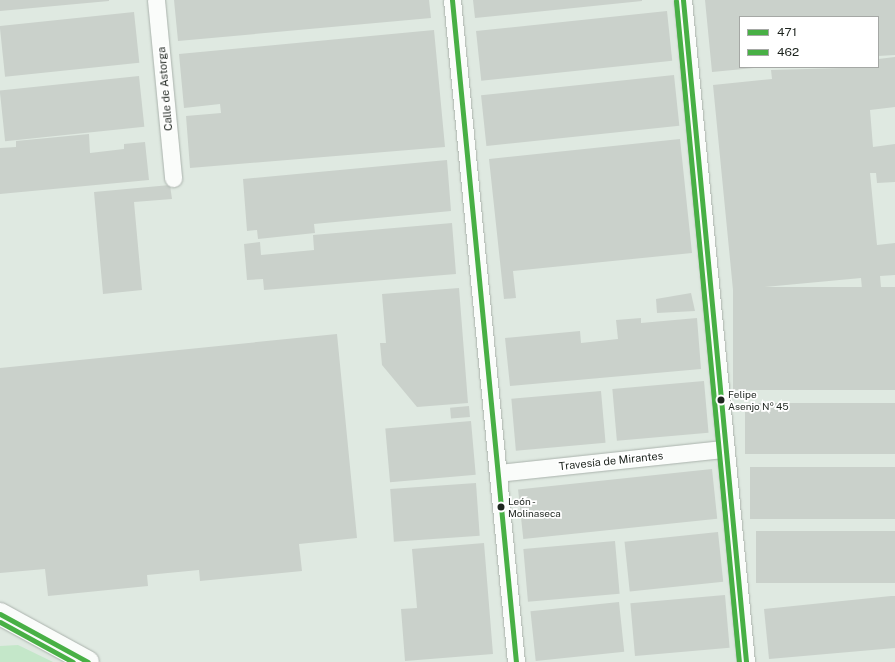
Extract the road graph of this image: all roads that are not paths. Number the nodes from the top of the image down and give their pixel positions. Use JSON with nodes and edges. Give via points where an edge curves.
{"nodes":[{"id":1,"x":156,"y":0,"type":"edge"},
{"id":2,"x":452,"y":0,"type":"edge"},
{"id":3,"x":683,"y":0,"type":"edge"},
{"id":4,"x":173,"y":178,"type":"dead end"},
{"id":5,"x":724,"y":449,"type":"junction"},
{"id":6,"x":498,"y":473,"type":"junction"},
{"id":7,"x":0,"y":614,"type":"edge"},
{"id":8,"x":88,"y":662,"type":"edge"},
{"id":9,"x":516,"y":662,"type":"edge"},
{"id":10,"x":746,"y":662,"type":"edge"}],
"edges":[{"from":1,"to":4,"type":"street","name":"Calle de Astorga"},
{"from":2,"to":6,"type":"street"},
{"from":3,"to":5,"type":"street"},
{"from":5,"to":6,"type":"street","name":"Travesía de Mirantes"},
{"from":5,"to":10,"type":"street"},
{"from":6,"to":9,"type":"street"},
{"from":7,"to":8,"type":"street"}]}
